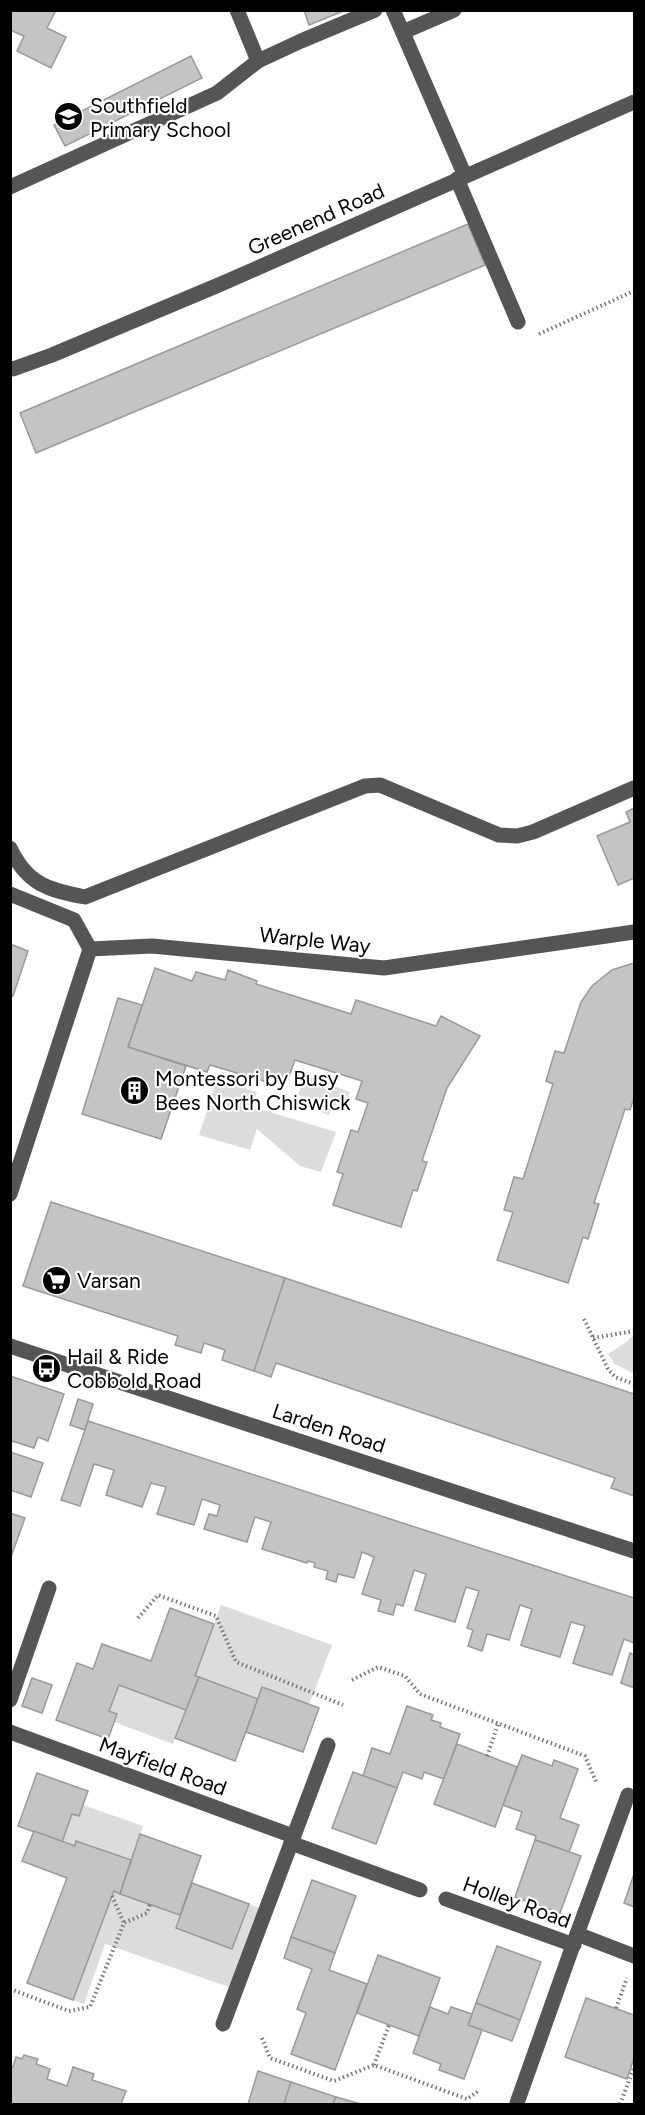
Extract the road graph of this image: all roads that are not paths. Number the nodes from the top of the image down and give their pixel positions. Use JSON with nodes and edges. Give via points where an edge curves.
{"nodes":[{"id":1,"x":237,"y":10,"type":"edge"},
{"id":2,"x":375,"y":10,"type":"edge"},
{"id":3,"x":393,"y":10,"type":"edge"},
{"id":4,"x":454,"y":10,"type":"edge"},
{"id":5,"x":403,"y":32,"type":"junction"},
{"id":6,"x":258,"y":62,"type":"junction"},
{"id":7,"x":634,"y":102,"type":"edge"},
{"id":8,"x":461,"y":178,"type":"junction"},
{"id":9,"x":10,"y":187,"type":"edge"},
{"id":10,"x":518,"y":322,"type":"road end"},
{"id":11,"x":12,"y":368,"type":"edge"},
{"id":12,"x":634,"y":788,"type":"edge"},
{"id":13,"x":10,"y":848,"type":"edge"},
{"id":14,"x":10,"y":894,"type":"edge"},
{"id":15,"x":634,"y":932,"type":"edge"},
{"id":16,"x":90,"y":949,"type":"junction"},
{"id":17,"x":10,"y":1194,"type":"edge"},
{"id":18,"x":10,"y":1347,"type":"edge"},
{"id":19,"x":634,"y":1551,"type":"edge"},
{"id":20,"x":49,"y":1588,"type":"dead end"},
{"id":21,"x":10,"y":1700,"type":"edge"},
{"id":22,"x":10,"y":1732,"type":"edge"},
{"id":23,"x":328,"y":1745,"type":"dead end"},
{"id":24,"x":628,"y":1795,"type":"dead end"},
{"id":25,"x":292,"y":1839,"type":"junction"},
{"id":26,"x":420,"y":1890,"type":"dead end"},
{"id":27,"x":446,"y":1899,"type":"dead end"},
{"id":28,"x":576,"y":1940,"type":"junction"},
{"id":29,"x":633,"y":1962,"type":"edge"},
{"id":30,"x":223,"y":2024,"type":"dead end"},
{"id":31,"x":517,"y":2103,"type":"dead end"}],
"edges":[{"from":1,"to":6,"type":"street"},
{"from":2,"to":6,"type":"street"},
{"from":3,"to":5,"type":"street"},
{"from":4,"to":5,"type":"street"},
{"from":5,"to":8,"type":"street"},
{"from":6,"to":9,"type":"street","via":[[218,93]]},
{"from":7,"to":8,"type":"street","name":"Greenend Road"},
{"from":8,"to":10,"type":"street"},
{"from":8,"to":11,"type":"street","name":"Greenend Road","via":[[221,284]]},
{"from":12,"to":13,"type":"street","via":[[517,836],[477,827],[380,785],[365,786],[85,897],[40,885]]},
{"from":14,"to":16,"type":"street","via":[[74,920]]},
{"from":15,"to":16,"type":"street","name":"Warple Way","via":[[384,968],[152,946]]},
{"from":16,"to":17,"type":"street"},
{"from":18,"to":19,"type":"street","name":"Larden Road"},
{"from":20,"to":21,"type":"street"},
{"from":22,"to":25,"type":"street","name":"Mayfield Road"},
{"from":23,"to":25,"type":"street"},
{"from":24,"to":28,"type":"street"},
{"from":25,"to":26,"type":"street","name":"Mayfield Road"},
{"from":25,"to":30,"type":"street"},
{"from":27,"to":28,"type":"street","name":"Holley Road"},
{"from":28,"to":29,"type":"street","name":"Holley Road"},
{"from":28,"to":31,"type":"street"}]}
